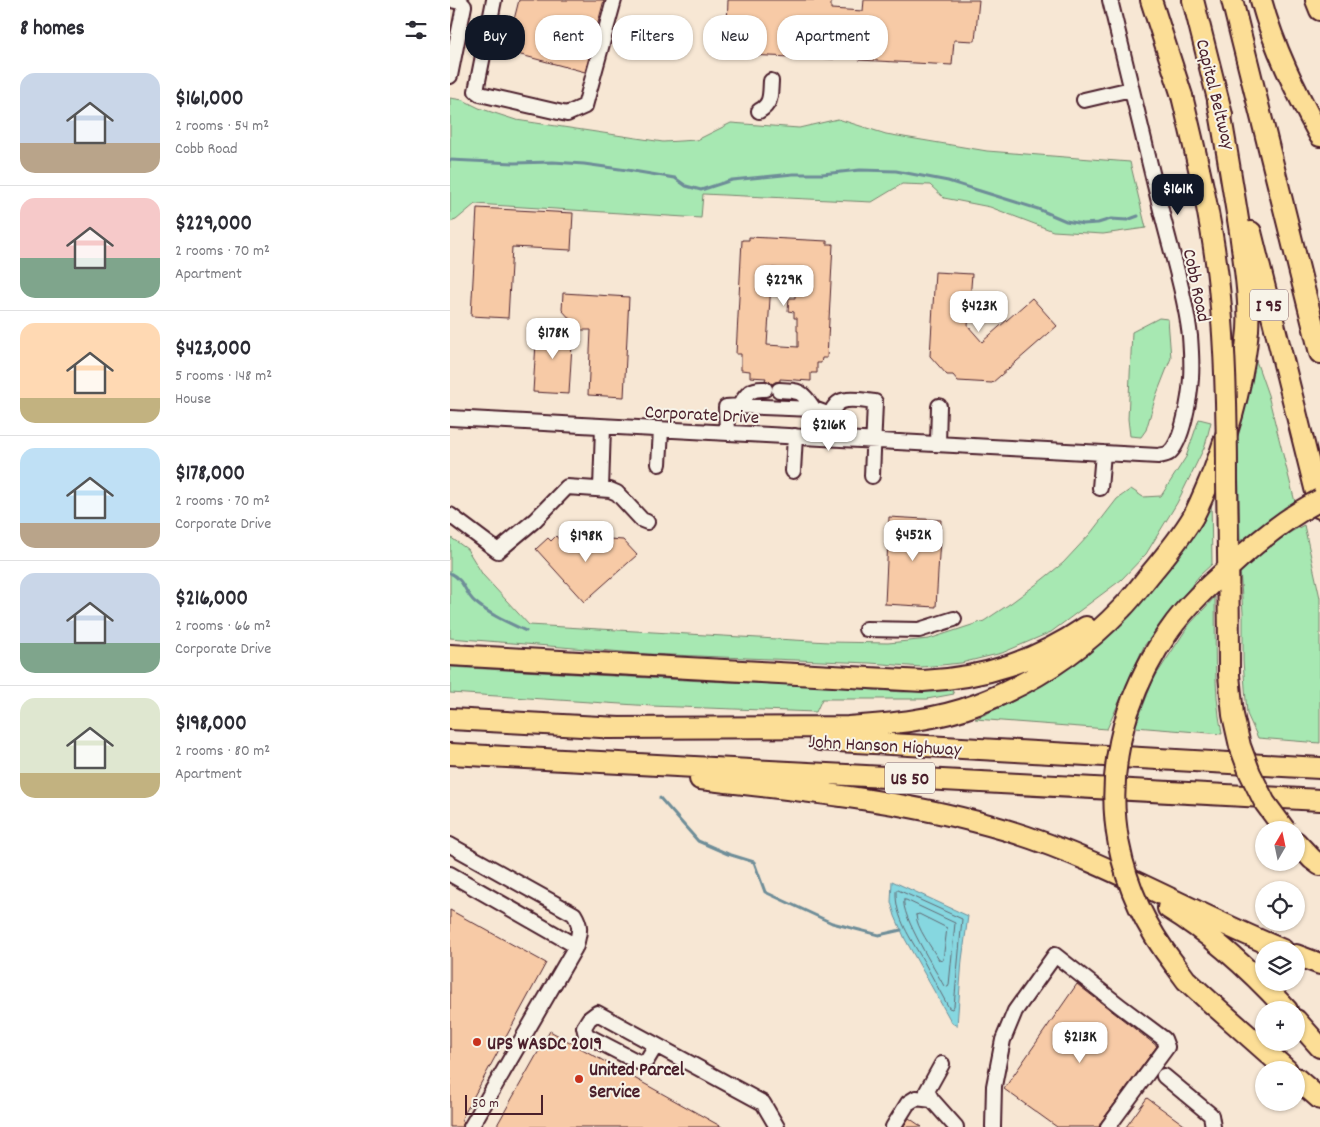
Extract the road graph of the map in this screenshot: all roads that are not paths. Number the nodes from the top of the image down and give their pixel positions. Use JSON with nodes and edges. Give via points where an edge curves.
{"nodes":[{"id":1,"x":452,"y":0,"type":"edge"},
{"id":2,"x":494,"y":0,"type":"edge"},
{"id":3,"x":614,"y":0,"type":"edge"},
{"id":4,"x":1110,"y":0,"type":"edge"},
{"id":5,"x":1151,"y":0,"type":"edge"},
{"id":6,"x":1160,"y":0,"type":"edge"},
{"id":7,"x":1193,"y":0,"type":"edge"},
{"id":8,"x":1232,"y":0,"type":"edge"},
{"id":9,"x":1261,"y":0,"type":"edge"},
{"id":10,"x":1267,"y":0,"type":"edge"},
{"id":11,"x":1316,"y":0,"type":"edge"},
{"id":12,"x":1320,"y":10,"type":"edge"},
{"id":13,"x":454,"y":32,"type":"edge"},
{"id":14,"x":450,"y":76,"type":"edge"},
{"id":15,"x":771,"y":81,"type":"dead end"},
{"id":16,"x":1131,"y":89,"type":"junction"},
{"id":17,"x":1182,"y":96,"type":"junction"},
{"id":18,"x":1084,"y":100,"type":"dead end"},
{"id":19,"x":1218,"y":101,"type":"junction"},
{"id":20,"x":759,"y":111,"type":"dead end"},
{"id":21,"x":1320,"y":114,"type":"edge"},
{"id":22,"x":1320,"y":136,"type":"edge"},
{"id":23,"x":1320,"y":353,"type":"edge"},
{"id":24,"x":765,"y":389,"type":"dead end"},
{"id":25,"x":779,"y":390,"type":"dead end"},
{"id":26,"x":739,"y":406,"type":"junction"},
{"id":27,"x":939,"y":406,"type":"dead end"},
{"id":28,"x":814,"y":410,"type":"junction"},
{"id":29,"x":830,"y":415,"type":"junction"},
{"id":30,"x":450,"y":418,"type":"edge"},
{"id":31,"x":603,"y":427,"type":"junction"},
{"id":32,"x":661,"y":430,"type":"junction"},
{"id":33,"x":727,"y":433,"type":"junction"},
{"id":34,"x":1180,"y":434,"type":"joint"},
{"id":35,"x":795,"y":436,"type":"junction"},
{"id":36,"x":827,"y":438,"type":"junction"},
{"id":37,"x":873,"y":440,"type":"junction"},
{"id":38,"x":938,"y":444,"type":"junction"},
{"id":39,"x":1103,"y":453,"type":"junction"},
{"id":40,"x":659,"y":464,"type":"dead end"},
{"id":41,"x":793,"y":470,"type":"dead end"},
{"id":42,"x":872,"y":476,"type":"dead end"},
{"id":43,"x":1100,"y":488,"type":"dead end"},
{"id":44,"x":601,"y":489,"type":"junction"},
{"id":45,"x":1320,"y":500,"type":"edge"},
{"id":46,"x":1320,"y":508,"type":"edge"},
{"id":47,"x":450,"y":516,"type":"edge"},
{"id":48,"x":646,"y":522,"type":"dead end"},
{"id":49,"x":1154,"y":569,"type":"junction"},
{"id":50,"x":954,"y":619,"type":"dead end"},
{"id":51,"x":866,"y":629,"type":"dead end"},
{"id":52,"x":450,"y":656,"type":"edge"},
{"id":53,"x":450,"y":718,"type":"edge"},
{"id":54,"x":606,"y":728,"type":"junction"},
{"id":55,"x":450,"y":754,"type":"edge"},
{"id":56,"x":499,"y":756,"type":"junction"},
{"id":57,"x":1320,"y":768,"type":"edge"},
{"id":58,"x":1320,"y":800,"type":"edge"},
{"id":59,"x":1278,"y":821,"type":"edge"},
{"id":60,"x":450,"y":845,"type":"edge"},
{"id":61,"x":1305,"y":852,"type":"edge"},
{"id":62,"x":1077,"y":856,"type":"junction"},
{"id":63,"x":1320,"y":865,"type":"edge"},
{"id":64,"x":450,"y":874,"type":"edge"},
{"id":65,"x":1263,"y":941,"type":"edge"},
{"id":66,"x":576,"y":946,"type":"junction"},
{"id":67,"x":1305,"y":958,"type":"edge"},
{"id":68,"x":1320,"y":964,"type":"edge"},
{"id":69,"x":1280,"y":1001,"type":"edge"},
{"id":70,"x":1305,"y":1030,"type":"edge"},
{"id":71,"x":656,"y":1045,"type":"junction"},
{"id":72,"x":1320,"y":1047,"type":"edge"},
{"id":73,"x":1277,"y":1061,"type":"edge"},
{"id":74,"x":942,"y":1064,"type":"dead end"},
{"id":75,"x":1164,"y":1076,"type":"dead end"},
{"id":76,"x":1305,"y":1086,"type":"edge"},
{"id":77,"x":1320,"y":1099,"type":"edge"},
{"id":78,"x":932,"y":1100,"type":"junction"},
{"id":79,"x":471,"y":1127,"type":"edge"},
{"id":80,"x":777,"y":1127,"type":"edge"},
{"id":81,"x":893,"y":1127,"type":"edge"},
{"id":82,"x":956,"y":1127,"type":"edge"},
{"id":83,"x":992,"y":1127,"type":"edge"},
{"id":84,"x":1108,"y":1127,"type":"edge"},
{"id":85,"x":1213,"y":1127,"type":"edge"}],
"edges":[{"from":1,"to":13,"type":"street","via":[[464,6]]},
{"from":2,"to":3,"type":"street","via":[[476,91],[567,114],[585,106]]},
{"from":4,"to":16,"type":"street","name":"Cobb Road"},
{"from":5,"to":17,"type":"highway"},
{"from":6,"to":17,"type":"highway"},
{"from":7,"to":19,"type":"highway","name":"Capital Beltway","number":"I 95"},
{"from":8,"to":23,"type":"highway","name":"Capital Beltway","number":"I 95"},
{"from":9,"to":22,"type":"highway","via":[[1281,56]]},
{"from":10,"to":21,"type":"highway"},
{"from":11,"to":12,"type":"highway"},
{"from":13,"to":14,"type":"street"},
{"from":15,"to":20,"type":"street","via":[[769,102]]},
{"from":16,"to":18,"type":"street"},
{"from":16,"to":34,"type":"street","name":"Cobb Road","via":[[1190,336],[1192,376]]},
{"from":17,"to":59,"type":"highway","bridge":true,"via":[[1215,250],[1225,356],[1229,675],[1233,715],[1250,773]]},
{"from":19,"to":46,"type":"highway","name":"Capital Beltway","number":"I 95"},
{"from":19,"to":49,"type":"highway","via":[[1246,274],[1248,321],[1244,362],[1224,443],[1207,487],[1174,546]]},
{"from":24,"to":26,"type":"street","via":[[752,390]]},
{"from":25,"to":28,"type":"street","via":[[800,392]]},
{"from":26,"to":28,"type":"street"},
{"from":26,"to":33,"type":"street","via":[[726,407]]},
{"from":27,"to":38,"type":"street"},
{"from":28,"to":29,"type":"street"},
{"from":29,"to":36,"type":"street"},
{"from":29,"to":37,"type":"street","via":[[845,400],[875,402]]},
{"from":30,"to":31,"type":"street","name":"Corporate Drive"},
{"from":31,"to":32,"type":"street","name":"Corporate Drive"},
{"from":31,"to":44,"type":"street"},
{"from":32,"to":33,"type":"street","name":"Corporate Drive"},
{"from":32,"to":40,"type":"street"},
{"from":33,"to":35,"type":"street","name":"Corporate Drive"},
{"from":34,"to":39,"type":"street","name":"Corporate Drive","via":[[1173,448],[1164,455]]},
{"from":35,"to":36,"type":"street","name":"Corporate Drive"},
{"from":35,"to":41,"type":"street"},
{"from":36,"to":37,"type":"street","name":"Corporate Drive"},
{"from":37,"to":38,"type":"street","name":"Corporate Drive"},
{"from":37,"to":42,"type":"street"},
{"from":38,"to":39,"type":"street","name":"Corporate Drive"},
{"from":39,"to":43,"type":"street"},
{"from":44,"to":47,"type":"street","via":[[567,487],[498,551]]},
{"from":44,"to":48,"type":"street","via":[[617,493]]},
{"from":45,"to":73,"type":"highway","bridge":true,"via":[[1252,546],[1194,601],[1169,630],[1135,692],[1120,744],[1114,796],[1118,846],[1146,923],[1186,980]]},
{"from":49,"to":52,"type":"highway","via":[[1098,620],[1051,649],[1001,668],[949,680]]},
{"from":49,"to":54,"type":"highway","via":[[1101,630],[1058,663],[1001,694],[949,713],[884,725],[848,727]]},
{"from":50,"to":51,"type":"street","via":[[919,630]]},
{"from":53,"to":54,"type":"highway","name":"John Hanson Highway","number":"US 50"},
{"from":54,"to":57,"type":"highway","name":"John Hanson Highway","number":"US 50"},
{"from":55,"to":56,"type":"highway","name":"John Hanson Highway","number":"US 50"},
{"from":56,"to":58,"type":"highway","name":"John Hanson Highway","number":"US 50"},
{"from":56,"to":62,"type":"highway","via":[[895,804],[1007,830]]},
{"from":60,"to":66,"type":"street","via":[[574,914],[580,928]]},
{"from":61,"to":63,"type":"highway"},
{"from":62,"to":65,"type":"highway"},
{"from":62,"to":69,"type":"highway","via":[[1172,910],[1210,937]]},
{"from":64,"to":66,"type":"street"},
{"from":66,"to":79,"type":"street"},
{"from":67,"to":68,"type":"highway"},
{"from":70,"to":72,"type":"highway"},
{"from":71,"to":71,"type":"street","via":[[596,1013],[584,1027],[586,1034],[638,1062],[647,1060]]},
{"from":71,"to":80,"type":"street","via":[[763,1103]]},
{"from":74,"to":78,"type":"street","via":[[927,1091]]},
{"from":75,"to":85,"type":"street","via":[[1210,1115]]},
{"from":76,"to":77,"type":"highway"},
{"from":78,"to":81,"type":"street","via":[[916,1098],[908,1102]]},
{"from":78,"to":82,"type":"street"},
{"from":83,"to":84,"type":"street","via":[[994,1086],[1003,1040],[1014,1011],[1055,955],[1164,1039],[1167,1046]]}]}
